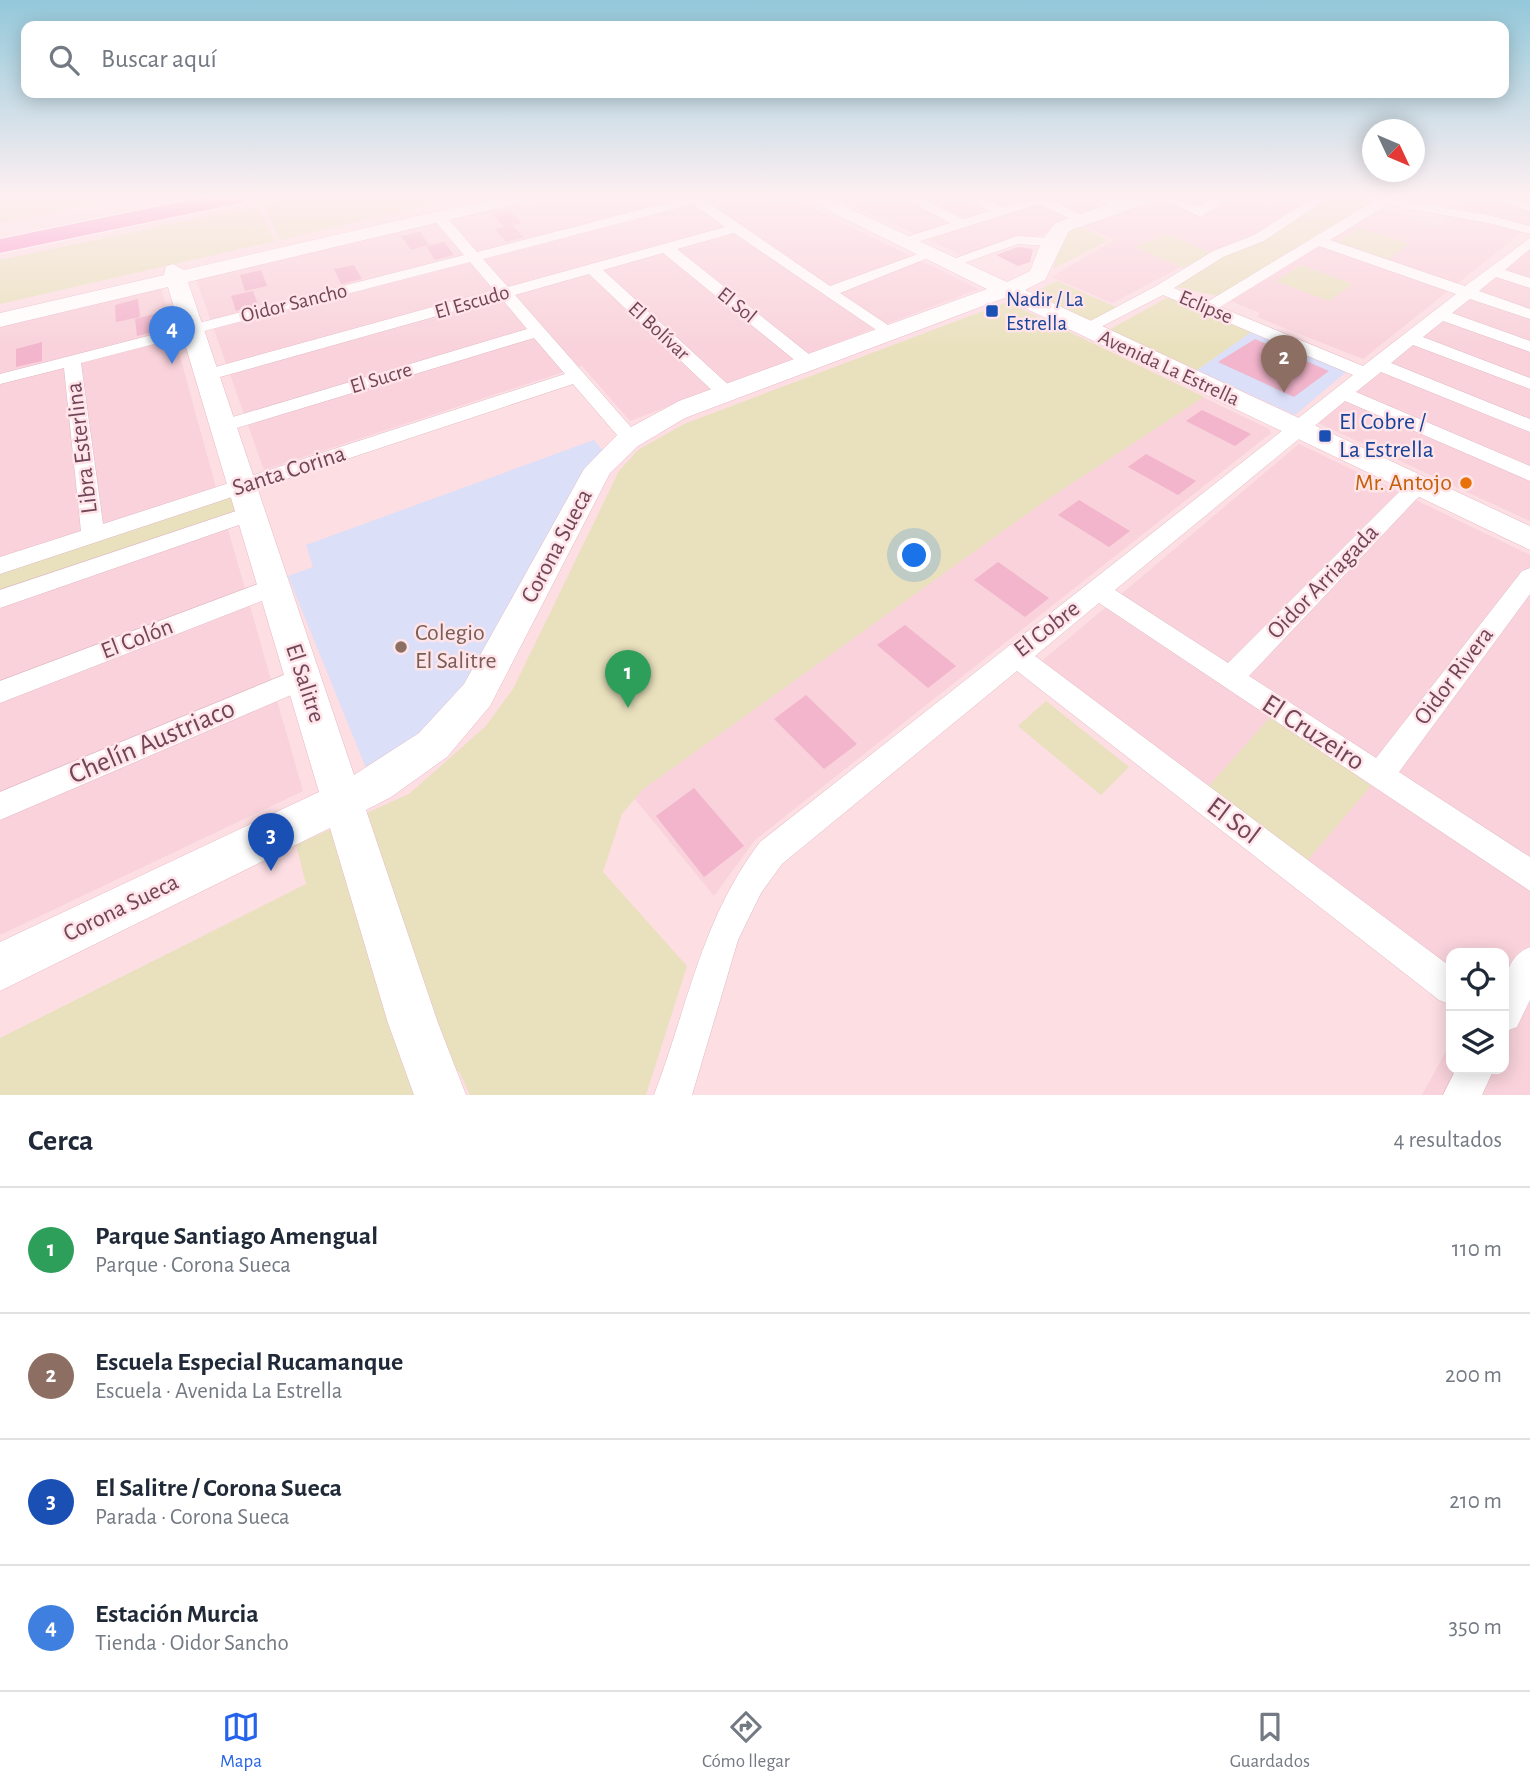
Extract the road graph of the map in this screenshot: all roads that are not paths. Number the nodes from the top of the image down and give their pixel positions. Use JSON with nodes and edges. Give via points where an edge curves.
{"nodes":[{"id":1,"x":284,"y":247,"type":"edge"},
{"id":2,"x":300,"y":247,"type":"edge"},
{"id":3,"x":465,"y":247,"type":"edge"},
{"id":4,"x":511,"y":247,"type":"edge"},
{"id":5,"x":669,"y":247,"type":"edge"},
{"id":6,"x":764,"y":247,"type":"edge"},
{"id":7,"x":916,"y":247,"type":"edge"},
{"id":8,"x":989,"y":247,"type":"edge"},
{"id":9,"x":1048,"y":247,"type":"edge"},
{"id":10,"x":1237,"y":247,"type":"edge"},
{"id":11,"x":1308,"y":247,"type":"edge"},
{"id":12,"x":1336,"y":247,"type":"edge"},
{"id":13,"x":666,"y":248,"type":"junction"},
{"id":14,"x":1526,"y":250,"type":"edge"},
{"id":15,"x":474,"y":257,"type":"junction"},
{"id":16,"x":941,"y":259,"type":"junction"},
{"id":17,"x":592,"y":268,"type":"junction"},
{"id":18,"x":1494,"y":271,"type":"junction"},
{"id":19,"x":175,"y":274,"type":"junction"},
{"id":20,"x":1530,"y":283,"type":"edge"},
{"id":21,"x":1162,"y":289,"type":"junction"},
{"id":22,"x":1007,"y":291,"type":"junction"},
{"id":23,"x":505,"y":292,"type":"junction"},
{"id":24,"x":828,"y":292,"type":"junction"},
{"id":25,"x":1468,"y":292,"type":"junction"},
{"id":26,"x":1208,"y":308,"type":"junction"},
{"id":27,"x":0,"y":310,"type":"edge"},
{"id":28,"x":1440,"y":314,"type":"junction"},
{"id":29,"x":1530,"y":314,"type":"edge"},
{"id":30,"x":0,"y":320,"type":"edge"},
{"id":31,"x":1085,"y":328,"type":"junction"},
{"id":32,"x":192,"y":329,"type":"junction"},
{"id":33,"x":539,"y":331,"type":"junction"},
{"id":34,"x":888,"y":333,"type":"junction"},
{"id":35,"x":1411,"y":338,"type":"junction"},
{"id":36,"x":1530,"y":347,"type":"edge"},
{"id":37,"x":72,"y":360,"type":"junction"},
{"id":38,"x":809,"y":363,"type":"junction"},
{"id":39,"x":1372,"y":369,"type":"junction"},
{"id":40,"x":207,"y":375,"type":"junction"},
{"id":41,"x":578,"y":376,"type":"junction"},
{"id":42,"x":0,"y":379,"type":"edge"},
{"id":43,"x":1530,"y":384,"type":"edge"},
{"id":44,"x":726,"y":393,"type":"junction"},
{"id":45,"x":1343,"y":393,"type":"junction"},
{"id":46,"x":223,"y":426,"type":"junction"},
{"id":47,"x":1530,"y":426,"type":"edge"},
{"id":48,"x":1298,"y":429,"type":"junction"},
{"id":49,"x":630,"y":438,"type":"junction"},
{"id":50,"x":1530,"y":474,"type":"edge"},
{"id":51,"x":1417,"y":486,"type":"junction"},
{"id":52,"x":246,"y":500,"type":"junction"},
{"id":53,"x":93,"y":535,"type":"junction"},
{"id":54,"x":1530,"y":539,"type":"edge"},
{"id":55,"x":0,"y":566,"type":"edge"},
{"id":56,"x":1530,"y":577,"type":"edge"},
{"id":57,"x":274,"y":587,"type":"junction"},
{"id":58,"x":1097,"y":590,"type":"junction"},
{"id":59,"x":0,"y":599,"type":"edge"},
{"id":60,"x":1015,"y":655,"type":"junction"},
{"id":61,"x":303,"y":678,"type":"junction"},
{"id":62,"x":1230,"y":678,"type":"junction"},
{"id":63,"x":0,"y":692,"type":"edge"},
{"id":64,"x":1379,"y":776,"type":"junction"},
{"id":65,"x":342,"y":801,"type":"junction"},
{"id":66,"x":0,"y":806,"type":"edge"},
{"id":67,"x":1530,"y":875,"type":"edge"},
{"id":68,"x":1530,"y":964,"type":"edge"},
{"id":69,"x":0,"y":967,"type":"edge"},
{"id":70,"x":1446,"y":984,"type":"edge"},
{"id":71,"x":1506,"y":1011,"type":"edge"},
{"id":72,"x":1473,"y":1074,"type":"edge"},
{"id":73,"x":439,"y":1095,"type":"edge"},
{"id":74,"x":673,"y":1095,"type":"edge"},
{"id":75,"x":1462,"y":1095,"type":"edge"}],
"edges":[{"from":1,"to":19,"type":"street"},
{"from":2,"to":19,"type":"street"},
{"from":3,"to":15,"type":"street"},
{"from":4,"to":15,"type":"street","name":"Oidor Sancho"},
{"from":5,"to":13,"type":"street","name":"El Escudo"},
{"from":6,"to":24,"type":"street"},
{"from":7,"to":16,"type":"street","name":"Avenida La Estrella"},
{"from":8,"to":16,"type":"street"},
{"from":9,"to":22,"type":"street","name":"Corona Sueca","via":[[1041,274]]},
{"from":10,"to":21,"type":"street"},
{"from":11,"to":26,"type":"street"},
{"from":12,"to":25,"type":"street"},
{"from":13,"to":17,"type":"street","name":"El Escudo"},
{"from":13,"to":38,"type":"street","name":"El Sol"},
{"from":14,"to":18,"type":"street","name":"El Cobre"},
{"from":15,"to":23,"type":"street"},
{"from":15,"to":32,"type":"street","name":"Oidor Sancho"},
{"from":16,"to":22,"type":"street","name":"Avenida La Estrella"},
{"from":16,"to":24,"type":"street"},
{"from":17,"to":23,"type":"street","name":"El Escudo"},
{"from":17,"to":44,"type":"street","name":"El Bolívar"},
{"from":18,"to":20,"type":"street"},
{"from":18,"to":25,"type":"street","name":"El Cobre"},
{"from":19,"to":27,"type":"street"},
{"from":19,"to":30,"type":"street"},
{"from":19,"to":32,"type":"street","name":"El Salitre"},
{"from":21,"to":26,"type":"street","name":"Eclipse"},
{"from":21,"to":31,"type":"street"},
{"from":22,"to":31,"type":"street","name":"Avenida La Estrella"},
{"from":22,"to":34,"type":"street","name":"Corona Sueca"},
{"from":23,"to":33,"type":"street"},
{"from":23,"to":40,"type":"street","name":"El Escudo"},
{"from":24,"to":34,"type":"street"},
{"from":25,"to":28,"type":"street","name":"El Cobre"},
{"from":25,"to":29,"type":"street"},
{"from":26,"to":39,"type":"street","name":"Eclipse"},
{"from":28,"to":35,"type":"street","name":"El Cobre"},
{"from":28,"to":36,"type":"street"},
{"from":31,"to":48,"type":"street","name":"Avenida La Estrella"},
{"from":32,"to":37,"type":"street","name":"Oidor Sancho"},
{"from":32,"to":40,"type":"street","name":"El Salitre"},
{"from":33,"to":41,"type":"street"},
{"from":33,"to":46,"type":"street","name":"El Sucre"},
{"from":34,"to":38,"type":"street","name":"Corona Sueca"},
{"from":35,"to":39,"type":"street","name":"El Cobre"},
{"from":35,"to":43,"type":"street"},
{"from":37,"to":42,"type":"street","name":"Oidor Sancho"},
{"from":37,"to":53,"type":"street","name":"Libra Esterlina"},
{"from":38,"to":44,"type":"street","name":"Corona Sueca"},
{"from":39,"to":45,"type":"street","name":"El Cobre"},
{"from":39,"to":47,"type":"street","name":"Eclipse"},
{"from":40,"to":46,"type":"street","name":"El Salitre"},
{"from":41,"to":49,"type":"street"},
{"from":41,"to":52,"type":"street","name":"Santa Corina"},
{"from":44,"to":49,"type":"street","name":"Corona Sueca","via":[[673,413]]},
{"from":45,"to":48,"type":"street","name":"El Cobre"},
{"from":45,"to":50,"type":"street"},
{"from":46,"to":52,"type":"street","name":"El Salitre"},
{"from":48,"to":51,"type":"street","name":"Avenida La Estrella"},
{"from":48,"to":58,"type":"street","name":"El Cobre"},
{"from":49,"to":65,"type":"street","name":"Corona Sueca","via":[[598,469],[487,678],[464,712],[414,760]]},
{"from":51,"to":54,"type":"street","name":"Avenida La Estrella"},
{"from":51,"to":62,"type":"street","name":"Oidor Arriagada"},
{"from":52,"to":53,"type":"street","name":"Santa Corina"},
{"from":52,"to":57,"type":"street","name":"El Salitre"},
{"from":52,"to":59,"type":"street","name":"Santa Corina"},
{"from":53,"to":55,"type":"street","name":"Santa Corina"},
{"from":56,"to":64,"type":"street","name":"Oidor Rivera"},
{"from":57,"to":61,"type":"street","name":"El Salitre"},
{"from":57,"to":63,"type":"street","name":"El Colón"},
{"from":58,"to":60,"type":"street","name":"El Cobre"},
{"from":58,"to":62,"type":"street","name":"El Cruzeiro"},
{"from":60,"to":70,"type":"street","name":"El Sol"},
{"from":60,"to":74,"type":"street","name":"El Cobre","via":[[788,837],[756,871],[723,931]]},
{"from":61,"to":65,"type":"street","name":"El Salitre"},
{"from":61,"to":66,"type":"street","name":"Chelín Austriaco"},
{"from":62,"to":64,"type":"street","name":"El Cruzeiro"},
{"from":64,"to":67,"type":"street","name":"El Cruzeiro"},
{"from":65,"to":69,"type":"street","name":"Corona Sueca"},
{"from":65,"to":73,"type":"street","name":"El Salitre"},
{"from":68,"to":71,"type":"street"},
{"from":72,"to":75,"type":"street"}]}
